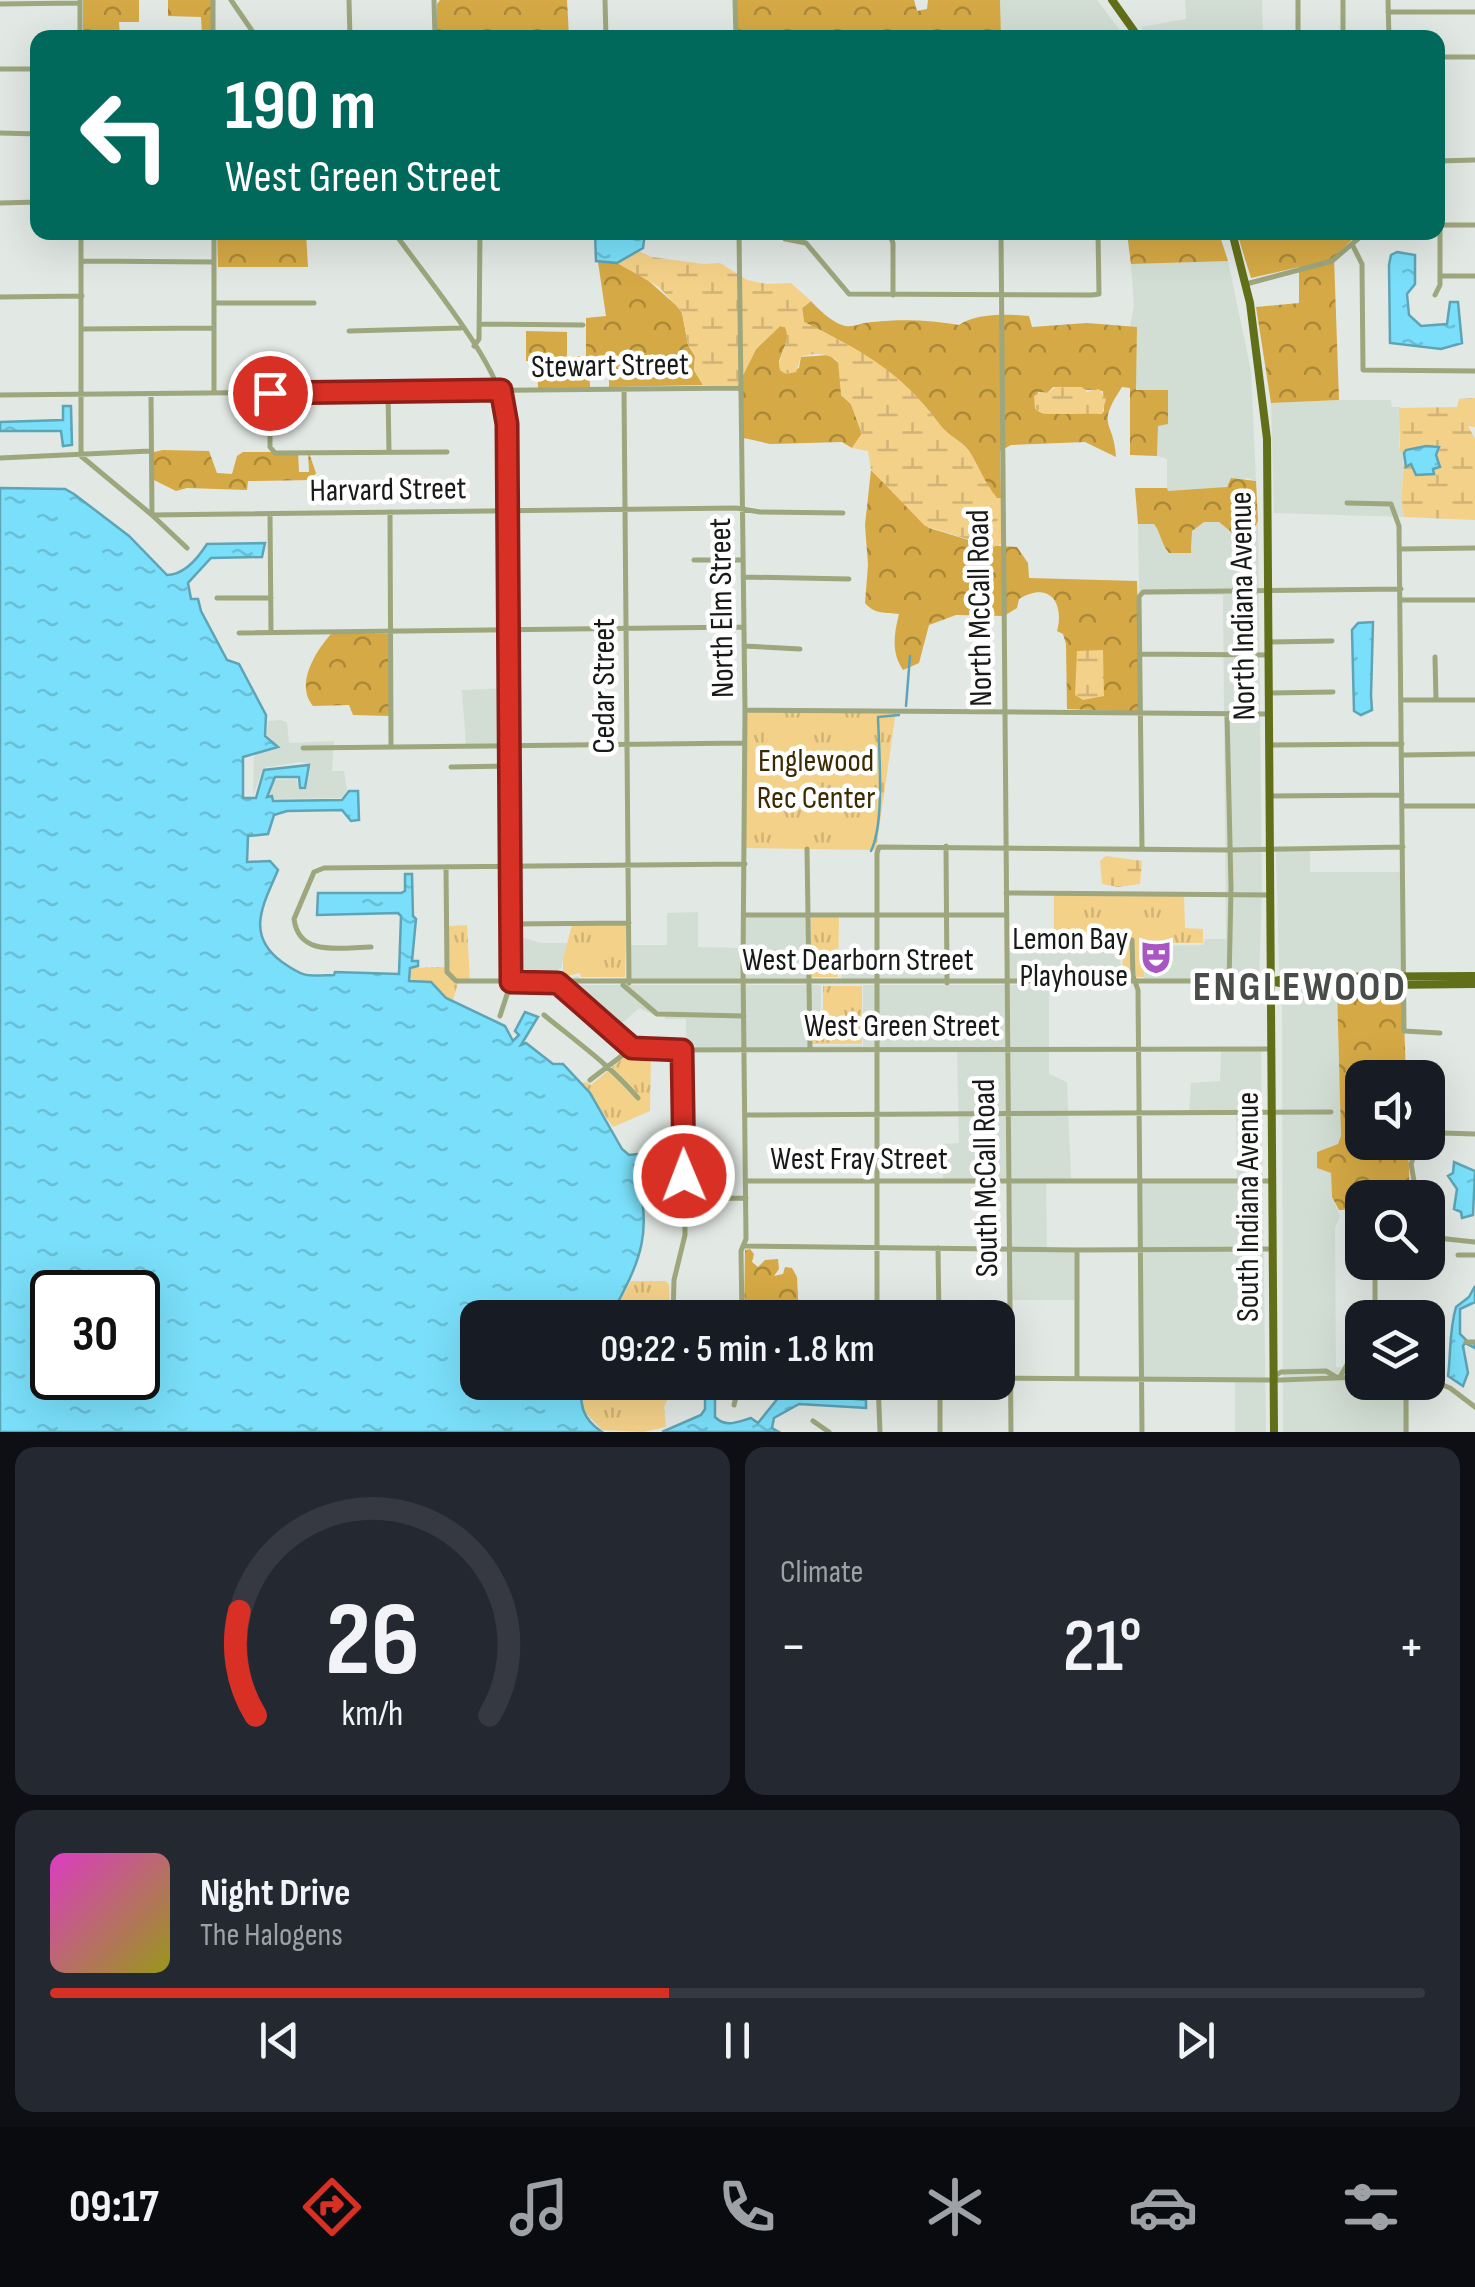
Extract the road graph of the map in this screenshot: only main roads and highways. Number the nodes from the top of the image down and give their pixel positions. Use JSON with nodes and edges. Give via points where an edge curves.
{"nodes":[{"id":1,"x":1112,"y":0,"type":"edge"},
{"id":2,"x":1133,"y":30,"type":"edge"},
{"id":3,"x":1234,"y":240,"type":"edge"},
{"id":4,"x":1475,"y":976,"type":"edge"},
{"id":5,"x":1403,"y":980,"type":"junction"},
{"id":6,"x":1271,"y":982,"type":"junction"},
{"id":7,"x":1475,"y":984,"type":"edge"},
{"id":8,"x":1274,"y":1432,"type":"edge"}],
"edges":[{"from":1,"to":2,"type":"main road"},
{"from":3,"to":6,"type":"main road","name":"North Indiana Avenue","via":[[1266,415]]},
{"from":4,"to":5,"type":"main road"},
{"from":5,"to":6,"type":"main road"},
{"from":5,"to":7,"type":"main road"},
{"from":6,"to":8,"type":"main road","name":"South Indiana Avenue"}]}
